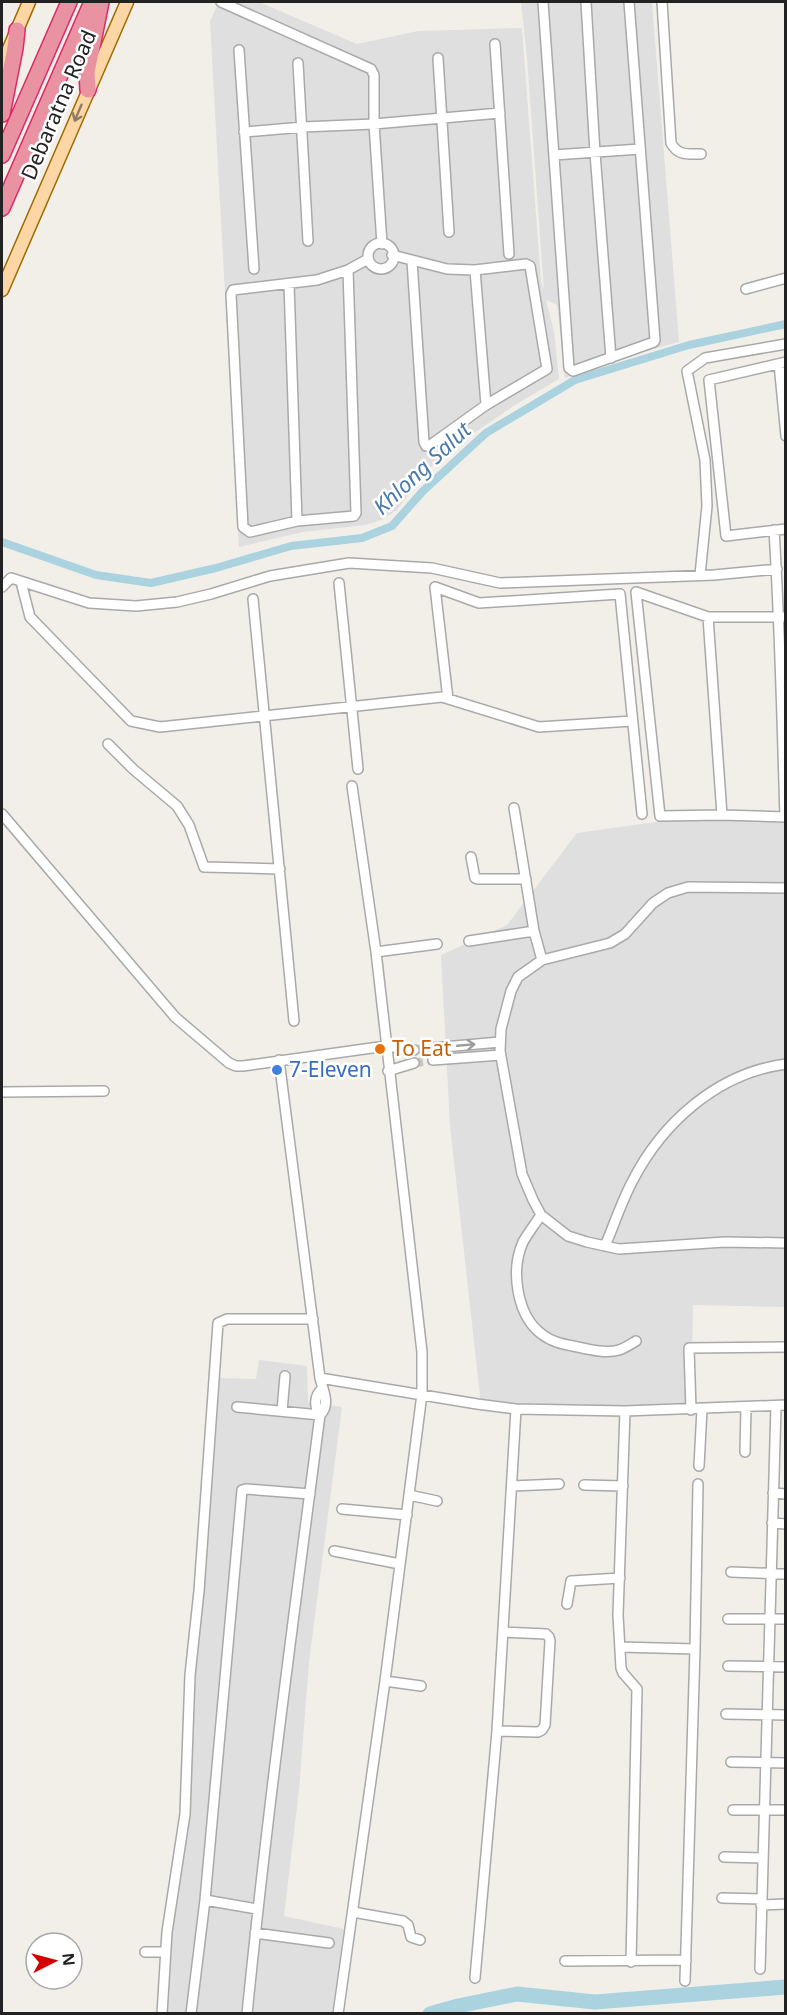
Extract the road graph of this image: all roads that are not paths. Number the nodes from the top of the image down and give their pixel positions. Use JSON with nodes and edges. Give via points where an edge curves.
{"nodes":[{"id":1,"x":29,"y":2,"type":"edge"},
{"id":2,"x":62,"y":2,"type":"edge"},
{"id":3,"x":69,"y":2,"type":"edge"},
{"id":4,"x":84,"y":2,"type":"edge"},
{"id":5,"x":92,"y":2,"type":"edge"},
{"id":6,"x":101,"y":2,"type":"edge"},
{"id":7,"x":127,"y":2,"type":"edge"},
{"id":8,"x":221,"y":2,"type":"edge"},
{"id":9,"x":543,"y":2,"type":"edge"},
{"id":10,"x":586,"y":2,"type":"edge"},
{"id":11,"x":629,"y":2,"type":"edge"},
{"id":12,"x":662,"y":2,"type":"edge"},
{"id":13,"x":16,"y":30,"type":"junction"},
{"id":14,"x":495,"y":44,"type":"dead end"},
{"id":15,"x":239,"y":50,"type":"dead end"},
{"id":16,"x":438,"y":58,"type":"dead end"},
{"id":17,"x":298,"y":63,"type":"dead end"},
{"id":18,"x":2,"y":65,"type":"edge"},
{"id":19,"x":88,"y":90,"type":"junction"},
{"id":20,"x":500,"y":112,"type":"junction"},
{"id":21,"x":2,"y":114,"type":"edge"},
{"id":22,"x":442,"y":117,"type":"junction"},
{"id":23,"x":374,"y":124,"type":"junction"},
{"id":24,"x":303,"y":127,"type":"junction"},
{"id":25,"x":2,"y":130,"type":"edge"},
{"id":26,"x":244,"y":132,"type":"junction"},
{"id":27,"x":640,"y":149,"type":"junction"},
{"id":28,"x":595,"y":153,"type":"junction"},
{"id":29,"x":2,"y":154,"type":"edge"},
{"id":30,"x":702,"y":154,"type":"dead end"},
{"id":31,"x":554,"y":155,"type":"junction"},
{"id":32,"x":2,"y":189,"type":"edge"},
{"id":33,"x":2,"y":208,"type":"edge"},
{"id":34,"x":449,"y":232,"type":"dead end"},
{"id":35,"x":308,"y":241,"type":"dead end"},
{"id":36,"x":382,"y":244,"type":"junction"},
{"id":37,"x":509,"y":254,"type":"dead end"},
{"id":38,"x":392,"y":255,"type":"junction"},
{"id":39,"x":368,"y":259,"type":"junction"},
{"id":40,"x":412,"y":261,"type":"junction"},
{"id":41,"x":254,"y":270,"type":"dead end"},
{"id":42,"x":348,"y":270,"type":"junction"},
{"id":43,"x":475,"y":270,"type":"junction"},
{"id":44,"x":786,"y":278,"type":"edge"},
{"id":45,"x":289,"y":284,"type":"junction"},
{"id":46,"x":746,"y":289,"type":"dead end"},
{"id":47,"x":2,"y":290,"type":"edge"},
{"id":48,"x":786,"y":344,"type":"edge"},
{"id":49,"x":611,"y":358,"type":"junction"},
{"id":50,"x":782,"y":363,"type":"edge"},
{"id":51,"x":486,"y":405,"type":"junction"},
{"id":52,"x":786,"y":436,"type":"edge"},
{"id":53,"x":297,"y":521,"type":"junction"},
{"id":54,"x":786,"y":529,"type":"edge"},
{"id":55,"x":774,"y":530,"type":"junction"},
{"id":56,"x":777,"y":569,"type":"junction"},
{"id":57,"x":700,"y":575,"type":"junction"},
{"id":58,"x":21,"y":582,"type":"junction"},
{"id":59,"x":339,"y":583,"type":"dead end"},
{"id":60,"x":2,"y":587,"type":"edge"},
{"id":61,"x":254,"y":599,"type":"dead end"},
{"id":62,"x":708,"y":617,"type":"junction"},
{"id":63,"x":782,"y":617,"type":"edge"},
{"id":64,"x":448,"y":699,"type":"junction"},
{"id":65,"x":351,"y":707,"type":"junction"},
{"id":66,"x":264,"y":716,"type":"junction"},
{"id":67,"x":632,"y":721,"type":"junction"},
{"id":68,"x":108,"y":744,"type":"dead end"},
{"id":69,"x":358,"y":769,"type":"dead end"},
{"id":70,"x":352,"y":786,"type":"dead end"},
{"id":71,"x":514,"y":808,"type":"dead end"},
{"id":72,"x":2,"y":814,"type":"edge"},
{"id":73,"x":642,"y":814,"type":"dead end"},
{"id":74,"x":722,"y":815,"type":"junction"},
{"id":75,"x":785,"y":817,"type":"edge"},
{"id":76,"x":471,"y":857,"type":"dead end"},
{"id":77,"x":280,"y":869,"type":"junction"},
{"id":78,"x":526,"y":879,"type":"junction"},
{"id":79,"x":786,"y":888,"type":"edge"},
{"id":80,"x":534,"y":931,"type":"junction"},
{"id":81,"x":469,"y":941,"type":"dead end"},
{"id":82,"x":437,"y":944,"type":"dead end"},
{"id":83,"x":375,"y":952,"type":"junction"},
{"id":84,"x":542,"y":960,"type":"junction"},
{"id":85,"x":294,"y":1021,"type":"dead end"},
{"id":86,"x":500,"y":1042,"type":"junction"},
{"id":87,"x":386,"y":1046,"type":"junction"},
{"id":88,"x":432,"y":1048,"type":"tunnel mouth"},
{"id":89,"x":414,"y":1050,"type":"tunnel mouth"},
{"id":90,"x":501,"y":1055,"type":"junction"},
{"id":91,"x":279,"y":1060,"type":"junction"},
{"id":92,"x":433,"y":1060,"type":"tunnel mouth"},
{"id":93,"x":414,"y":1063,"type":"tunnel mouth"},
{"id":94,"x":786,"y":1064,"type":"edge"},
{"id":95,"x":388,"y":1071,"type":"junction"},
{"id":96,"x":104,"y":1091,"type":"dead end"},
{"id":97,"x":2,"y":1092,"type":"edge"},
{"id":98,"x":541,"y":1215,"type":"junction"},
{"id":99,"x":786,"y":1243,"type":"edge"},
{"id":100,"x":605,"y":1246,"type":"junction"},
{"id":101,"x":313,"y":1319,"type":"junction"},
{"id":102,"x":636,"y":1341,"type":"dead end"},
{"id":103,"x":786,"y":1347,"type":"edge"},
{"id":104,"x":285,"y":1376,"type":"dead end"},
{"id":105,"x":320,"y":1378,"type":"junction"},
{"id":106,"x":422,"y":1394,"type":"junction"},
{"id":107,"x":781,"y":1405,"type":"edge"},
{"id":108,"x":237,"y":1407,"type":"dead end"},
{"id":109,"x":746,"y":1407,"type":"junction"},
{"id":110,"x":516,"y":1409,"type":"junction"},
{"id":111,"x":702,"y":1409,"type":"junction"},
{"id":112,"x":691,"y":1410,"type":"junction"},
{"id":113,"x":282,"y":1411,"type":"junction"},
{"id":114,"x":625,"y":1411,"type":"junction"},
{"id":115,"x":320,"y":1415,"type":"junction"},
{"id":116,"x":745,"y":1452,"type":"dead end"},
{"id":117,"x":699,"y":1466,"type":"dead end"},
{"id":118,"x":559,"y":1484,"type":"dead end"},
{"id":119,"x":698,"y":1484,"type":"dead end"},
{"id":120,"x":584,"y":1485,"type":"dead end"},
{"id":121,"x":512,"y":1486,"type":"junction"},
{"id":122,"x":623,"y":1486,"type":"junction"},
{"id":123,"x":773,"y":1493,"type":"junction"},
{"id":124,"x":310,"y":1494,"type":"junction"},
{"id":125,"x":786,"y":1494,"type":"edge"},
{"id":126,"x":409,"y":1496,"type":"junction"},
{"id":127,"x":437,"y":1501,"type":"dead end"},
{"id":128,"x":342,"y":1509,"type":"dead end"},
{"id":129,"x":406,"y":1515,"type":"junction"},
{"id":130,"x":772,"y":1523,"type":"junction"},
{"id":131,"x":786,"y":1524,"type":"edge"},
{"id":132,"x":334,"y":1551,"type":"dead end"},
{"id":133,"x":400,"y":1564,"type":"junction"},
{"id":134,"x":731,"y":1572,"type":"dead end"},
{"id":135,"x":771,"y":1573,"type":"junction"},
{"id":136,"x":786,"y":1574,"type":"edge"},
{"id":137,"x":620,"y":1578,"type":"junction"},
{"id":138,"x":567,"y":1604,"type":"dead end"},
{"id":139,"x":770,"y":1618,"type":"junction"},
{"id":140,"x":786,"y":1618,"type":"edge"},
{"id":141,"x":728,"y":1619,"type":"dead end"},
{"id":142,"x":503,"y":1632,"type":"junction"},
{"id":143,"x":620,"y":1647,"type":"junction"},
{"id":144,"x":695,"y":1649,"type":"junction"},
{"id":145,"x":728,"y":1666,"type":"dead end"},
{"id":146,"x":768,"y":1667,"type":"junction"},
{"id":147,"x":786,"y":1667,"type":"edge"},
{"id":148,"x":385,"y":1681,"type":"junction"},
{"id":149,"x":421,"y":1686,"type":"dead end"},
{"id":150,"x":726,"y":1714,"type":"dead end"},
{"id":151,"x":767,"y":1715,"type":"junction"},
{"id":152,"x":786,"y":1715,"type":"edge"},
{"id":153,"x":497,"y":1731,"type":"junction"},
{"id":154,"x":731,"y":1762,"type":"dead end"},
{"id":155,"x":765,"y":1763,"type":"junction"},
{"id":156,"x":786,"y":1763,"type":"edge"},
{"id":157,"x":733,"y":1810,"type":"dead end"},
{"id":158,"x":764,"y":1810,"type":"junction"},
{"id":159,"x":786,"y":1810,"type":"edge"},
{"id":160,"x":724,"y":1857,"type":"dead end"},
{"id":161,"x":763,"y":1858,"type":"junction"},
{"id":162,"x":722,"y":1898,"type":"dead end"},
{"id":163,"x":205,"y":1900,"type":"junction"},
{"id":164,"x":762,"y":1902,"type":"junction"},
{"id":165,"x":786,"y":1904,"type":"edge"},
{"id":166,"x":257,"y":1909,"type":"junction"},
{"id":167,"x":353,"y":1912,"type":"junction"},
{"id":168,"x":255,"y":1933,"type":"junction"},
{"id":169,"x":420,"y":1940,"type":"dead end"},
{"id":170,"x":329,"y":1943,"type":"dead end"},
{"id":171,"x":145,"y":1952,"type":"dead end"},
{"id":172,"x":165,"y":1952,"type":"junction"},
{"id":173,"x":686,"y":1960,"type":"junction"},
{"id":174,"x":565,"y":1961,"type":"dead end"},
{"id":175,"x":631,"y":1962,"type":"junction"},
{"id":176,"x":760,"y":1969,"type":"dead end"},
{"id":177,"x":475,"y":1978,"type":"dead end"},
{"id":178,"x":685,"y":1981,"type":"dead end"},
{"id":179,"x":162,"y":2013,"type":"edge"},
{"id":180,"x":191,"y":2013,"type":"edge"},
{"id":181,"x":247,"y":2013,"type":"edge"},
{"id":182,"x":338,"y":2013,"type":"edge"}],
"edges":[{"from":1,"to":13,"type":"main road"},
{"from":2,"to":25,"type":"highway","name":"Debaratna Road"},
{"from":3,"to":29,"type":"highway"},
{"from":4,"to":32,"type":"highway"},
{"from":5,"to":33,"type":"highway","name":"Debaratna Road"},
{"from":6,"to":19,"type":"highway","via":[[87,72]]},
{"from":7,"to":19,"type":"main road","name":"Debaratna Road"},
{"from":8,"to":23,"type":"street","via":[[371,69]]},
{"from":9,"to":31,"type":"street"},
{"from":10,"to":28,"type":"street"},
{"from":11,"to":27,"type":"street"},
{"from":12,"to":30,"type":"street","via":[[671,143],[683,154]]},
{"from":13,"to":18,"type":"main road"},
{"from":13,"to":21,"type":"highway"},
{"from":14,"to":20,"type":"street"},
{"from":15,"to":26,"type":"street"},
{"from":16,"to":22,"type":"street"},
{"from":17,"to":24,"type":"street"},
{"from":19,"to":47,"type":"main road","name":"Debaratna Road","one_way":true},
{"from":20,"to":22,"type":"street"},
{"from":20,"to":37,"type":"street"},
{"from":22,"to":23,"type":"street"},
{"from":22,"to":34,"type":"street"},
{"from":23,"to":24,"type":"street"},
{"from":23,"to":36,"type":"street"},
{"from":24,"to":26,"type":"street"},
{"from":24,"to":35,"type":"street"},
{"from":26,"to":41,"type":"street"},
{"from":27,"to":28,"type":"street"},
{"from":27,"to":49,"type":"street","via":[[655,340]]},
{"from":28,"to":31,"type":"street"},
{"from":28,"to":49,"type":"street"},
{"from":31,"to":49,"type":"street","via":[[569,368],[574,371]]},
{"from":36,"to":38,"type":"street","via":[[390,247]]},
{"from":36,"to":39,"type":"street","via":[[371,248]]},
{"from":38,"to":39,"type":"street","via":[[392,263],[385,268],[373,267]]},
{"from":38,"to":40,"type":"street"},
{"from":39,"to":42,"type":"street"},
{"from":40,"to":43,"type":"street"},
{"from":40,"to":51,"type":"street","via":[[425,444],[429,446]]},
{"from":42,"to":45,"type":"street"},
{"from":42,"to":53,"type":"street","via":[[358,508],[354,516]]},
{"from":43,"to":51,"type":"street"},
{"from":43,"to":51,"type":"street","via":[[530,266],[548,366],[546,371]]},
{"from":44,"to":46,"type":"street"},
{"from":45,"to":53,"type":"street"},
{"from":45,"to":53,"type":"street","via":[[236,288],[231,294],[243,527],[250,532]]},
{"from":48,"to":57,"type":"street","via":[[705,358],[687,371],[705,460],[707,506]]},
{"from":50,"to":52,"type":"street"},
{"from":50,"to":55,"type":"street","via":[[709,380],[726,536]]},
{"from":54,"to":55,"type":"street"},
{"from":55,"to":56,"type":"street"},
{"from":56,"to":57,"type":"street"},
{"from":56,"to":63,"type":"street"},
{"from":57,"to":58,"type":"street","via":[[500,583],[432,568],[349,563],[270,576],[177,602],[136,606],[88,603]]},
{"from":58,"to":60,"type":"street","via":[[11,579]]},
{"from":58,"to":66,"type":"street","via":[[30,617],[131,721],[160,727]]},
{"from":59,"to":65,"type":"street"},
{"from":61,"to":66,"type":"street"},
{"from":62,"to":63,"type":"street"},
{"from":62,"to":74,"type":"street"},
{"from":62,"to":74,"type":"street","via":[[636,592],[660,816]]},
{"from":63,"to":75,"type":"street"},
{"from":64,"to":65,"type":"street"},
{"from":64,"to":67,"type":"street","via":[[539,727]]},
{"from":64,"to":67,"type":"street","via":[[435,587],[479,603],[620,594]]},
{"from":65,"to":66,"type":"street"},
{"from":65,"to":69,"type":"street"},
{"from":66,"to":77,"type":"street"},
{"from":67,"to":73,"type":"street"},
{"from":68,"to":77,"type":"street","via":[[177,806],[189,825],[204,867]]},
{"from":70,"to":83,"type":"street"},
{"from":71,"to":78,"type":"street"},
{"from":72,"to":91,"type":"street","via":[[175,1017],[228,1063],[236,1066]]},
{"from":74,"to":75,"type":"street"},
{"from":76,"to":78,"type":"street","via":[[475,878]]},
{"from":77,"to":85,"type":"street"},
{"from":78,"to":80,"type":"street"},
{"from":79,"to":84,"type":"street","via":[[688,887],[653,903],[625,934],[610,943]]},
{"from":80,"to":81,"type":"street"},
{"from":80,"to":84,"type":"street"},
{"from":82,"to":83,"type":"street"},
{"from":83,"to":87,"type":"street"},
{"from":84,"to":86,"type":"street","via":[[518,977],[511,990]]},
{"from":88,"to":86,"type":"street","one_way":true},
{"from":86,"to":90,"type":"street"},
{"from":87,"to":89,"type":"street"},
{"from":87,"to":91,"type":"street"},
{"from":87,"to":95,"type":"street"},
{"from":90,"to":92,"type":"street"},
{"from":90,"to":98,"type":"street","via":[[522,1174]]},
{"from":91,"to":101,"type":"street"},
{"from":93,"to":95,"type":"street"},
{"from":94,"to":100,"type":"street","via":[[740,1076],[699,1098],[676,1121],[633,1181]]},
{"from":95,"to":106,"type":"street","via":[[422,1352]]},
{"from":96,"to":97,"type":"street"},
{"from":98,"to":100,"type":"street","via":[[568,1236]]},
{"from":98,"to":102,"type":"street","via":[[519,1256],[520,1296],[529,1322],[551,1340],[583,1349],[619,1350]]},
{"from":99,"to":100,"type":"street","via":[[725,1242],[636,1249]]},
{"from":101,"to":105,"type":"street"},
{"from":101,"to":172,"type":"street","via":[[227,1319],[218,1323],[190,1675],[185,1814]]},
{"from":103,"to":112,"type":"street","via":[[688,1348]]},
{"from":104,"to":113,"type":"street"},
{"from":105,"to":106,"type":"street"},
{"from":105,"to":115,"type":"street","via":[[326,1394]]},
{"from":106,"to":110,"type":"street"},
{"from":106,"to":126,"type":"street"},
{"from":107,"to":109,"type":"street"},
{"from":107,"to":123,"type":"street"},
{"from":108,"to":113,"type":"street"},
{"from":109,"to":111,"type":"street"},
{"from":109,"to":116,"type":"street"},
{"from":110,"to":114,"type":"street"},
{"from":110,"to":121,"type":"street"},
{"from":111,"to":112,"type":"street"},
{"from":111,"to":117,"type":"street"},
{"from":112,"to":114,"type":"street"},
{"from":113,"to":115,"type":"street"},
{"from":114,"to":122,"type":"street"},
{"from":115,"to":124,"type":"street"},
{"from":118,"to":121,"type":"street"},
{"from":119,"to":144,"type":"street"},
{"from":120,"to":122,"type":"street"},
{"from":121,"to":142,"type":"street"},
{"from":122,"to":137,"type":"street"},
{"from":123,"to":125,"type":"street"},
{"from":123,"to":130,"type":"street"},
{"from":124,"to":163,"type":"street","via":[[242,1490]]},
{"from":124,"to":166,"type":"street"},
{"from":126,"to":127,"type":"street"},
{"from":126,"to":129,"type":"street"},
{"from":128,"to":129,"type":"street"},
{"from":129,"to":133,"type":"street"},
{"from":130,"to":131,"type":"street"},
{"from":130,"to":135,"type":"street"},
{"from":132,"to":133,"type":"street"},
{"from":133,"to":148,"type":"street"},
{"from":134,"to":135,"type":"street"},
{"from":135,"to":136,"type":"street"},
{"from":135,"to":139,"type":"street"},
{"from":137,"to":138,"type":"street","via":[[571,1581]]},
{"from":137,"to":143,"type":"street"},
{"from":139,"to":140,"type":"street"},
{"from":139,"to":141,"type":"street"},
{"from":139,"to":146,"type":"street"},
{"from":142,"to":153,"type":"street"},
{"from":142,"to":153,"type":"street","via":[[549,1637],[545,1725],[538,1732]]},
{"from":143,"to":144,"type":"street"},
{"from":143,"to":175,"type":"street","via":[[622,1672],[637,1689]]},
{"from":144,"to":173,"type":"street"},
{"from":145,"to":146,"type":"street"},
{"from":146,"to":147,"type":"street"},
{"from":146,"to":151,"type":"street"},
{"from":148,"to":149,"type":"street"},
{"from":148,"to":167,"type":"street"},
{"from":150,"to":151,"type":"street"},
{"from":151,"to":152,"type":"street"},
{"from":151,"to":155,"type":"street"},
{"from":153,"to":177,"type":"street"},
{"from":154,"to":155,"type":"street"},
{"from":155,"to":156,"type":"street"},
{"from":155,"to":158,"type":"street"},
{"from":157,"to":158,"type":"street"},
{"from":158,"to":159,"type":"street"},
{"from":158,"to":161,"type":"street"},
{"from":160,"to":161,"type":"street"},
{"from":161,"to":164,"type":"street"},
{"from":162,"to":164,"type":"street"},
{"from":163,"to":166,"type":"street"},
{"from":163,"to":180,"type":"street"},
{"from":164,"to":165,"type":"street"},
{"from":164,"to":176,"type":"street"},
{"from":166,"to":168,"type":"street"},
{"from":167,"to":169,"type":"street","via":[[403,1921],[411,1937]]},
{"from":167,"to":182,"type":"street"},
{"from":168,"to":170,"type":"street"},
{"from":168,"to":181,"type":"street"},
{"from":171,"to":172,"type":"street"},
{"from":172,"to":179,"type":"street"},
{"from":173,"to":175,"type":"street"},
{"from":173,"to":178,"type":"street"},
{"from":174,"to":175,"type":"street"}]}
